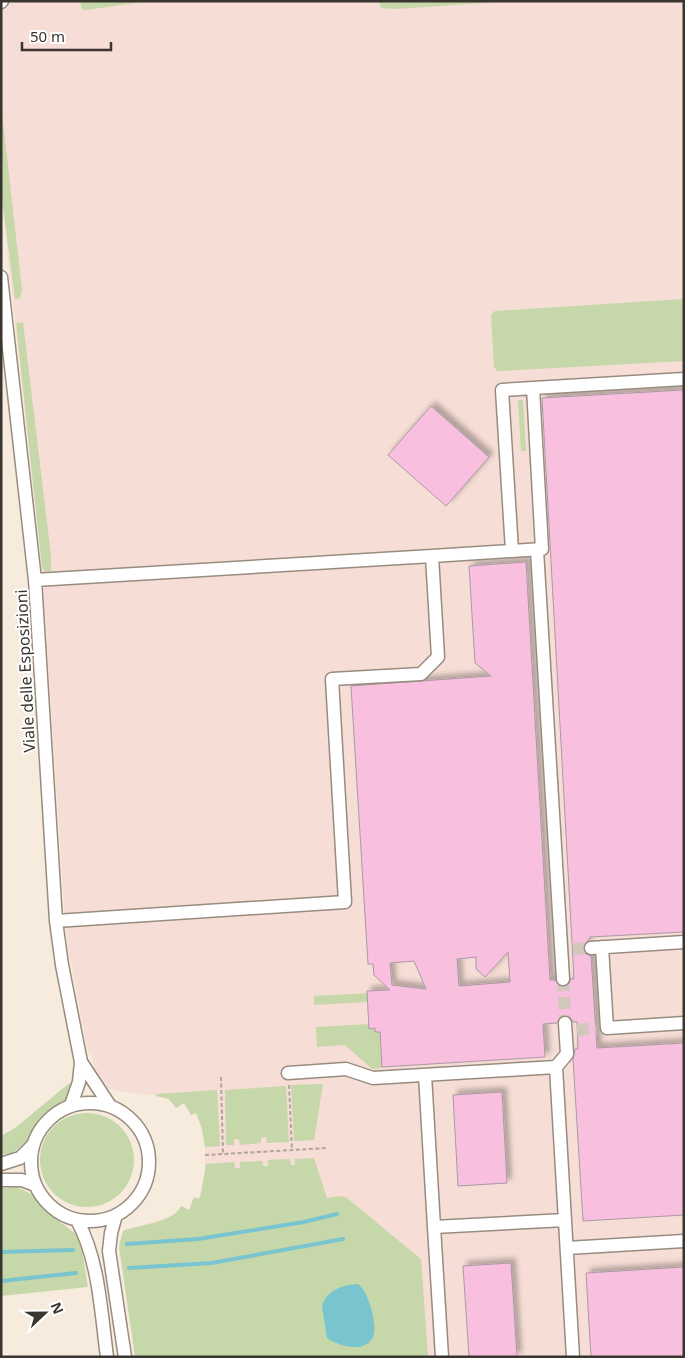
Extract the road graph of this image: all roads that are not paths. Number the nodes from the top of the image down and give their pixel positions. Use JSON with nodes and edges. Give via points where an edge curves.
{"nodes":[{"id":1,"x":1,"y":277,"type":"edge"},
{"id":2,"x":684,"y":379,"type":"edge"},
{"id":3,"x":532,"y":388,"type":"junction"},
{"id":4,"x":537,"y":550,"type":"junction"},
{"id":5,"x":512,"y":551,"type":"junction"},
{"id":6,"x":432,"y":556,"type":"junction"},
{"id":7,"x":35,"y":580,"type":"junction"},
{"id":8,"x":56,"y":921,"type":"junction"},
{"id":9,"x":684,"y":942,"type":"edge"},
{"id":10,"x":563,"y":979,"type":"tunnel mouth"},
{"id":11,"x":684,"y":1023,"type":"edge"},
{"id":12,"x":569,"y":1028,"type":"tunnel mouth"},
{"id":13,"x":81,"y":1062,"type":"junction"},
{"id":14,"x":556,"y":1067,"type":"junction"},
{"id":15,"x":288,"y":1073,"type":"road end"},
{"id":16,"x":425,"y":1075,"type":"junction"},
{"id":17,"x":71,"y":1105,"type":"junction"},
{"id":18,"x":110,"y":1106,"type":"junction"},
{"id":19,"x":32,"y":1146,"type":"junction"},
{"id":20,"x":1,"y":1164,"type":"edge"},
{"id":21,"x":1,"y":1180,"type":"edge"},
{"id":22,"x":35,"y":1184,"type":"junction"},
{"id":23,"x":116,"y":1215,"type":"junction"},
{"id":24,"x":77,"y":1220,"type":"junction"},
{"id":25,"x":565,"y":1220,"type":"junction"},
{"id":26,"x":434,"y":1227,"type":"junction"},
{"id":27,"x":684,"y":1241,"type":"edge"},
{"id":28,"x":567,"y":1248,"type":"junction"},
{"id":29,"x":107,"y":1357,"type":"edge"},
{"id":30,"x":125,"y":1357,"type":"edge"},
{"id":31,"x":442,"y":1357,"type":"edge"},
{"id":32,"x":574,"y":1357,"type":"edge"}],
"edges":[{"from":1,"to":7,"type":"street","name":"Viale delle Esposizioni"},
{"from":2,"to":3,"type":"street"},
{"from":3,"to":4,"type":"street","via":[[542,549]]},
{"from":3,"to":5,"type":"street","via":[[502,390]]},
{"from":4,"to":5,"type":"street"},
{"from":4,"to":10,"type":"street","via":[[567,949]]},
{"from":5,"to":6,"type":"street"},
{"from":6,"to":7,"type":"street"},
{"from":6,"to":8,"type":"street","via":[[438,656],[421,674],[332,679],[346,902]]},
{"from":7,"to":8,"type":"street","name":"Viale delle Esposizioni"},
{"from":8,"to":13,"type":"street","name":"Viale delle Esposizioni"},
{"from":9,"to":11,"type":"street","via":[[596,947],[601,1028]]},
{"from":12,"to":14,"type":"street","via":[[567,1054]]},
{"from":13,"to":17,"type":"street","name":"Viale delle Esposizioni","via":[[79,1082]]},
{"from":13,"to":18,"type":"street","name":"Viale delle Esposizioni"},
{"from":14,"to":16,"type":"street"},
{"from":14,"to":25,"type":"street"},
{"from":15,"to":16,"type":"street","via":[[346,1069],[373,1078]]},
{"from":16,"to":26,"type":"street"},
{"from":17,"to":18,"type":"street","name":"Viale delle Esposizioni","via":[[85,1102]]},
{"from":17,"to":19,"type":"street","name":"Viale delle Esposizioni","via":[[55,1113],[41,1128]]},
{"from":18,"to":23,"type":"street","name":"Viale delle Esposizioni","via":[[124,1113],[136,1125],[148,1155],[143,1187],[128,1207]]},
{"from":19,"to":20,"type":"street","via":[[20,1158]]},
{"from":19,"to":22,"type":"street","name":"Viale delle Esposizioni","via":[[30,1165]]},
{"from":21,"to":22,"type":"street"},
{"from":22,"to":24,"type":"street","name":"Viale delle Esposizioni","via":[[48,1203],[61,1214]]},
{"from":23,"to":24,"type":"street","name":"Viale delle Esposizioni","via":[[100,1220]]},
{"from":23,"to":30,"type":"street","via":[[109,1251]]},
{"from":24,"to":29,"type":"street","via":[[86,1236],[93,1266]]},
{"from":25,"to":26,"type":"street"},
{"from":25,"to":28,"type":"street"},
{"from":26,"to":31,"type":"street"},
{"from":27,"to":28,"type":"street"},
{"from":28,"to":32,"type":"street"}]}
